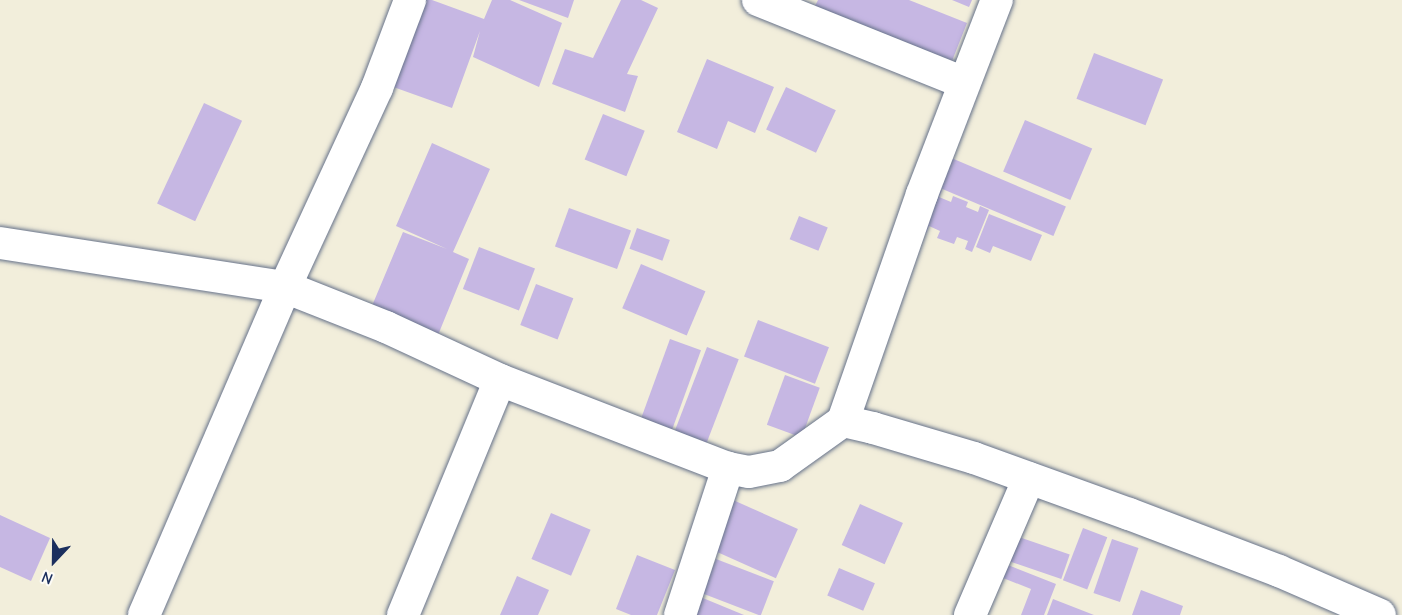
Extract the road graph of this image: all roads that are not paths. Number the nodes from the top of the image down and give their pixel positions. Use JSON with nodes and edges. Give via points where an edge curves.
{"nodes":[{"id":1,"x":410,"y":0,"type":"edge"},
{"id":2,"x":759,"y":0,"type":"edge"},
{"id":3,"x":997,"y":0,"type":"edge"},
{"id":4,"x":964,"y":83,"type":"junction"},
{"id":5,"x":0,"y":243,"type":"edge"},
{"id":6,"x":285,"y":287,"type":"junction"},
{"id":7,"x":500,"y":380,"type":"junction"},
{"id":8,"x":843,"y":421,"type":"junction"},
{"id":9,"x":728,"y":468,"type":"junction"},
{"id":10,"x":1029,"y":478,"type":"junction"},
{"id":11,"x":144,"y":615,"type":"edge"},
{"id":12,"x":403,"y":615,"type":"edge"},
{"id":13,"x":680,"y":615,"type":"edge"},
{"id":14,"x":970,"y":615,"type":"edge"},
{"id":15,"x":1380,"y":615,"type":"edge"}],
"edges":[{"from":1,"to":6,"type":"street","via":[[377,88]]},
{"from":2,"to":4,"type":"street"},
{"from":3,"to":4,"type":"street"},
{"from":4,"to":8,"type":"street"},
{"from":5,"to":6,"type":"street"},
{"from":6,"to":7,"type":"street","via":[[386,327]]},
{"from":6,"to":11,"type":"street"},
{"from":7,"to":9,"type":"street"},
{"from":7,"to":12,"type":"street"},
{"from":8,"to":9,"type":"street","via":[[780,466],[749,472]]},
{"from":8,"to":10,"type":"street"},
{"from":9,"to":13,"type":"street"},
{"from":10,"to":14,"type":"street"},
{"from":10,"to":15,"type":"street","via":[[1279,571]]}]}
